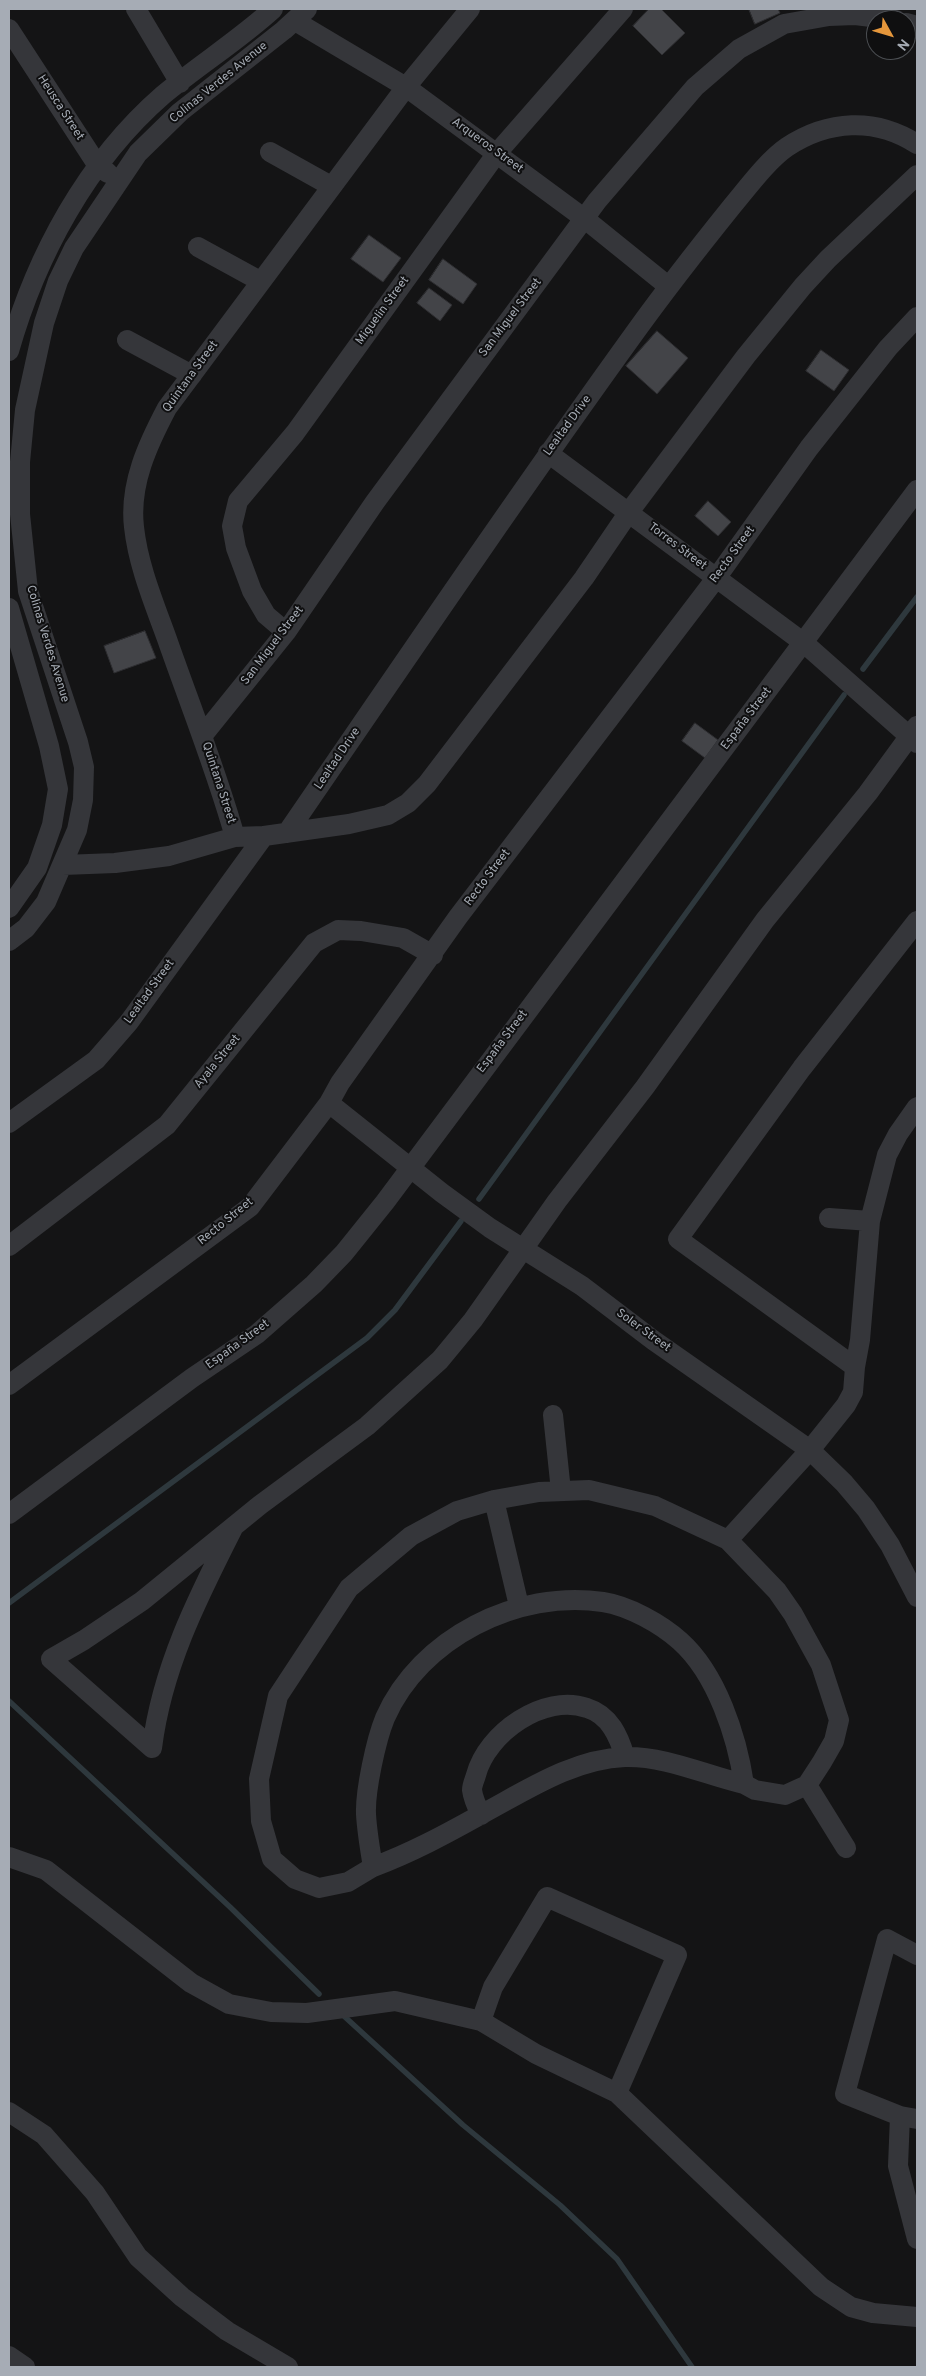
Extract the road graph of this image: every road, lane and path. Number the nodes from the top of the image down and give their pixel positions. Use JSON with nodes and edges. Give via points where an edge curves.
{"nodes":[{"id":1,"x":136,"y":9,"type":"edge"},
{"id":2,"x":273,"y":9,"type":"edge"},
{"id":3,"x":470,"y":9,"type":"edge"},
{"id":4,"x":623,"y":9,"type":"edge"},
{"id":5,"x":301,"y":15,"type":"edge"},
{"id":6,"x":866,"y":16,"type":"edge"},
{"id":7,"x":9,"y":29,"type":"edge"},
{"id":8,"x":180,"y":82,"type":"junction"},
{"id":9,"x":406,"y":87,"type":"junction"},
{"id":10,"x":917,"y":144,"type":"edge"},
{"id":11,"x":270,"y":152,"type":"dead end"},
{"id":12,"x":497,"y":153,"type":"junction"},
{"id":13,"x":98,"y":166,"type":"junction"},
{"id":14,"x":917,"y":175,"type":"edge"},
{"id":15,"x":118,"y":180,"type":"junction"},
{"id":16,"x":331,"y":186,"type":"junction"},
{"id":17,"x":585,"y":219,"type":"junction"},
{"id":18,"x":198,"y":247,"type":"dead end"},
{"id":19,"x":260,"y":282,"type":"junction"},
{"id":20,"x":668,"y":286,"type":"junction"},
{"id":21,"x":917,"y":317,"type":"edge"},
{"id":22,"x":127,"y":340,"type":"dead end"},
{"id":23,"x":9,"y":351,"type":"edge"},
{"id":24,"x":192,"y":375,"type":"junction"},
{"id":25,"x":548,"y":453,"type":"junction"},
{"id":26,"x":917,"y":490,"type":"edge"},
{"id":27,"x":629,"y":512,"type":"junction"},
{"id":28,"x":717,"y":577,"type":"junction"},
{"id":29,"x":10,"y":615,"type":"edge"},
{"id":30,"x":286,"y":632,"type":"junction"},
{"id":31,"x":804,"y":644,"type":"junction"},
{"id":32,"x":203,"y":735,"type":"junction"},
{"id":33,"x":915,"y":736,"type":"edge"},
{"id":34,"x":287,"y":833,"type":"junction"},
{"id":35,"x":264,"y":836,"type":"junction"},
{"id":36,"x":235,"y":837,"type":"junction"},
{"id":37,"x":63,"y":865,"type":"junction"},
{"id":38,"x":9,"y":908,"type":"edge"},
{"id":39,"x":917,"y":921,"type":"edge"},
{"id":40,"x":9,"y":941,"type":"edge"},
{"id":41,"x":433,"y":955,"type":"junction"},
{"id":42,"x":329,"y":1103,"type":"junction"},
{"id":43,"x":917,"y":1107,"type":"edge"},
{"id":44,"x":9,"y":1123,"type":"edge"},
{"id":45,"x":410,"y":1166,"type":"junction"},
{"id":46,"x":829,"y":1218,"type":"dead end"},
{"id":47,"x":870,"y":1221,"type":"junction"},
{"id":48,"x":9,"y":1246,"type":"edge"},
{"id":49,"x":523,"y":1249,"type":"junction"},
{"id":50,"x":854,"y":1367,"type":"junction"},
{"id":51,"x":9,"y":1385,"type":"edge"},
{"id":52,"x":553,"y":1414,"type":"dead end"},
{"id":53,"x":810,"y":1450,"type":"junction"},
{"id":54,"x":561,"y":1491,"type":"junction"},
{"id":55,"x":494,"y":1500,"type":"junction"},
{"id":56,"x":9,"y":1514,"type":"edge"},
{"id":57,"x":234,"y":1526,"type":"junction"},
{"id":58,"x":728,"y":1540,"type":"junction"},
{"id":59,"x":917,"y":1597,"type":"edge"},
{"id":60,"x":519,"y":1606,"type":"junction"},
{"id":61,"x":625,"y":1758,"type":"junction"},
{"id":62,"x":744,"y":1784,"type":"junction"},
{"id":63,"x":807,"y":1785,"type":"junction"},
{"id":64,"x":481,"y":1815,"type":"junction"},
{"id":65,"x":846,"y":1848,"type":"dead end"},
{"id":66,"x":9,"y":1857,"type":"edge"},
{"id":67,"x":373,"y":1866,"type":"junction"},
{"id":68,"x":917,"y":1955,"type":"edge"},
{"id":69,"x":481,"y":2021,"type":"junction"},
{"id":70,"x":617,"y":2093,"type":"junction"},
{"id":71,"x":9,"y":2112,"type":"edge"},
{"id":72,"x":909,"y":2117,"type":"edge"},
{"id":73,"x":917,"y":2239,"type":"edge"},
{"id":74,"x":917,"y":2317,"type":"edge"},
{"id":75,"x":9,"y":2356,"type":"edge"},
{"id":76,"x":25,"y":2367,"type":"edge"},
{"id":77,"x":288,"y":2367,"type":"edge"}],
"edges":[{"from":1,"to":8,"type":"street"},
{"from":2,"to":8,"type":"street","name":"Colinas Verdes Avenue"},
{"from":3,"to":9,"type":"street","name":"Quintana Street"},
{"from":4,"to":12,"type":"street","name":"Miguelin Street"},
{"from":5,"to":9,"type":"street","name":"Arqueros Street"},
{"from":5,"to":15,"type":"street","name":"Colinas Verdes Avenue","via":[[180,112],[138,154]]},
{"from":6,"to":17,"type":"street","name":"San Miguel Street","via":[[829,16],[784,24],[739,49],[695,88],[627,164]]},
{"from":7,"to":13,"type":"street","name":"Heusca Street"},
{"from":8,"to":13,"type":"street","name":"Colinas Verdes Avenue","via":[[132,126]]},
{"from":9,"to":12,"type":"street","name":"Arqueros Street"},
{"from":9,"to":16,"type":"street","name":"Quintana Street"},
{"from":10,"to":20,"type":"street","name":"Lealtad Drive","via":[[900,133],[861,125],[813,132],[784,149],[752,182]]},
{"from":11,"to":16,"type":"street"},
{"from":12,"to":17,"type":"street","name":"Arqueros Street"},
{"from":12,"to":30,"type":"street","name":"Miguelin Street","via":[[295,433],[238,500],[232,526],[248,582],[266,615]]},
{"from":13,"to":15,"type":"street","name":"Heusca Street"},
{"from":13,"to":23,"type":"street","name":"Colinas Verdes Avenue","via":[[51,240],[32,280]]},
{"from":14,"to":27,"type":"street","via":[[803,286]]},
{"from":15,"to":37,"type":"street","name":"Colinas Verdes Avenue","via":[[74,248],[58,281],[24,410],[20,514],[28,591],[84,767],[83,800],[77,830]]},
{"from":16,"to":19,"type":"street","name":"Quintana Street"},
{"from":17,"to":20,"type":"street","name":"Arqueros Street"},
{"from":17,"to":30,"type":"street","name":"San Miguel Street","via":[[375,502]]},
{"from":18,"to":19,"type":"street"},
{"from":19,"to":24,"type":"street","name":"Quintana Street"},
{"from":20,"to":25,"type":"street","name":"Lealtad Drive"},
{"from":21,"to":28,"type":"street","name":"Recto Street","via":[[888,348],[809,448]]},
{"from":22,"to":24,"type":"street"},
{"from":24,"to":32,"type":"street","name":"Quintana Street","via":[[167,408],[146,448],[135,487],[134,526],[144,574]]},
{"from":25,"to":27,"type":"street","name":"Torres Street"},
{"from":25,"to":34,"type":"street","name":"Lealtad Drive"},
{"from":26,"to":31,"type":"street","name":"España Street"},
{"from":27,"to":28,"type":"street","name":"Torres Street"},
{"from":27,"to":34,"type":"street","via":[[560,609],[427,784],[408,803],[388,815]]},
{"from":28,"to":31,"type":"street","name":"Torres Street"},
{"from":28,"to":41,"type":"street","name":"Recto Street","via":[[458,917]]},
{"from":29,"to":38,"type":"street","via":[[49,746],[58,789],[52,825],[37,868]]},
{"from":30,"to":32,"type":"street","name":"San Miguel Street"},
{"from":31,"to":33,"type":"street","name":"Torres Street"},
{"from":31,"to":45,"type":"street","name":"España Street"},
{"from":32,"to":36,"type":"street","name":"Quintana Street"},
{"from":33,"to":49,"type":"street","via":[[765,920]]},
{"from":34,"to":35,"type":"street"},
{"from":35,"to":36,"type":"street"},
{"from":35,"to":44,"type":"street","name":"Lealtad Street","via":[[129,1022],[96,1060]]},
{"from":36,"to":37,"type":"street","via":[[169,856]]},
{"from":37,"to":40,"type":"street","name":"Colinas Verdes Avenue","via":[[46,902],[26,928]]},
{"from":39,"to":50,"type":"street","via":[[802,1068],[678,1239]]},
{"from":41,"to":42,"type":"street","name":"Recto Street"},
{"from":41,"to":48,"type":"street","name":"Ayala Street","via":[[403,938],[361,931],[338,930],[314,943],[167,1124]]},
{"from":42,"to":45,"type":"street","name":"Soler Street"},
{"from":42,"to":51,"type":"street","name":"Recto Street","via":[[250,1207]]},
{"from":43,"to":47,"type":"street","via":[[887,1155]]},
{"from":45,"to":49,"type":"street","name":"Soler Street","via":[[442,1193]]},
{"from":45,"to":56,"type":"street","name":"España Street","via":[[344,1253],[257,1334],[192,1378]]},
{"from":46,"to":47,"type":"street"},
{"from":47,"to":50,"type":"street","via":[[860,1340]]},
{"from":49,"to":53,"type":"street","name":"Soler Street","via":[[582,1286]]},
{"from":49,"to":57,"type":"street","via":[[440,1360],[367,1426]]},
{"from":50,"to":53,"type":"street","via":[[853,1392],[846,1406]]},
{"from":52,"to":54,"type":"street"},
{"from":53,"to":58,"type":"street"},
{"from":53,"to":59,"type":"street","name":"Soler Street","via":[[866,1509],[890,1545]]},
{"from":54,"to":55,"type":"street"},
{"from":54,"to":58,"type":"street","via":[[589,1490],[655,1506]]},
{"from":55,"to":60,"type":"street"},
{"from":55,"to":67,"type":"street","via":[[457,1511],[411,1536],[349,1588],[278,1696],[259,1779],[261,1821],[272,1859],[295,1879],[319,1888],[348,1882]]},
{"from":57,"to":57,"type":"street","via":[[179,1642],[158,1709],[152,1748],[51,1659],[142,1601]]},
{"from":58,"to":63,"type":"street","via":[[777,1591],[793,1614],[821,1666],[839,1720],[834,1740]]},
{"from":60,"to":62,"type":"street","via":[[604,1602],[632,1611],[680,1641],[701,1665],[729,1722],[740,1756]]},
{"from":60,"to":67,"type":"street","via":[[489,1617],[457,1635],[436,1651],[398,1694],[385,1719],[369,1785],[366,1813]]},
{"from":61,"to":62,"type":"street","via":[[659,1762]]},
{"from":61,"to":64,"type":"street","via":[[582,1765],[544,1780]]},
{"from":61,"to":64,"type":"street","via":[[611,1725],[588,1708],[574,1705],[540,1711],[516,1721],[487,1750],[472,1788]]},
{"from":62,"to":63,"type":"street","via":[[755,1790],[786,1795]]},
{"from":63,"to":65,"type":"street"},
{"from":64,"to":67,"type":"street","via":[[407,1854]]},
{"from":66,"to":69,"type":"street","via":[[46,1870],[191,1983],[229,2004],[271,2012],[307,2013],[395,2001]]},
{"from":68,"to":72,"type":"street","via":[[887,1939],[845,2094]]},
{"from":69,"to":70,"type":"street","via":[[536,2054]]},
{"from":69,"to":70,"type":"street","via":[[493,1987],[547,1897],[677,1956]]},
{"from":70,"to":74,"type":"street","via":[[821,2287],[851,2307],[873,2313]]},
{"from":71,"to":77,"type":"street","via":[[44,2135],[95,2193],[138,2257],[182,2297],[227,2331]]},
{"from":72,"to":73,"type":"street","via":[[898,2166]]},
{"from":75,"to":76,"type":"street"}]}
